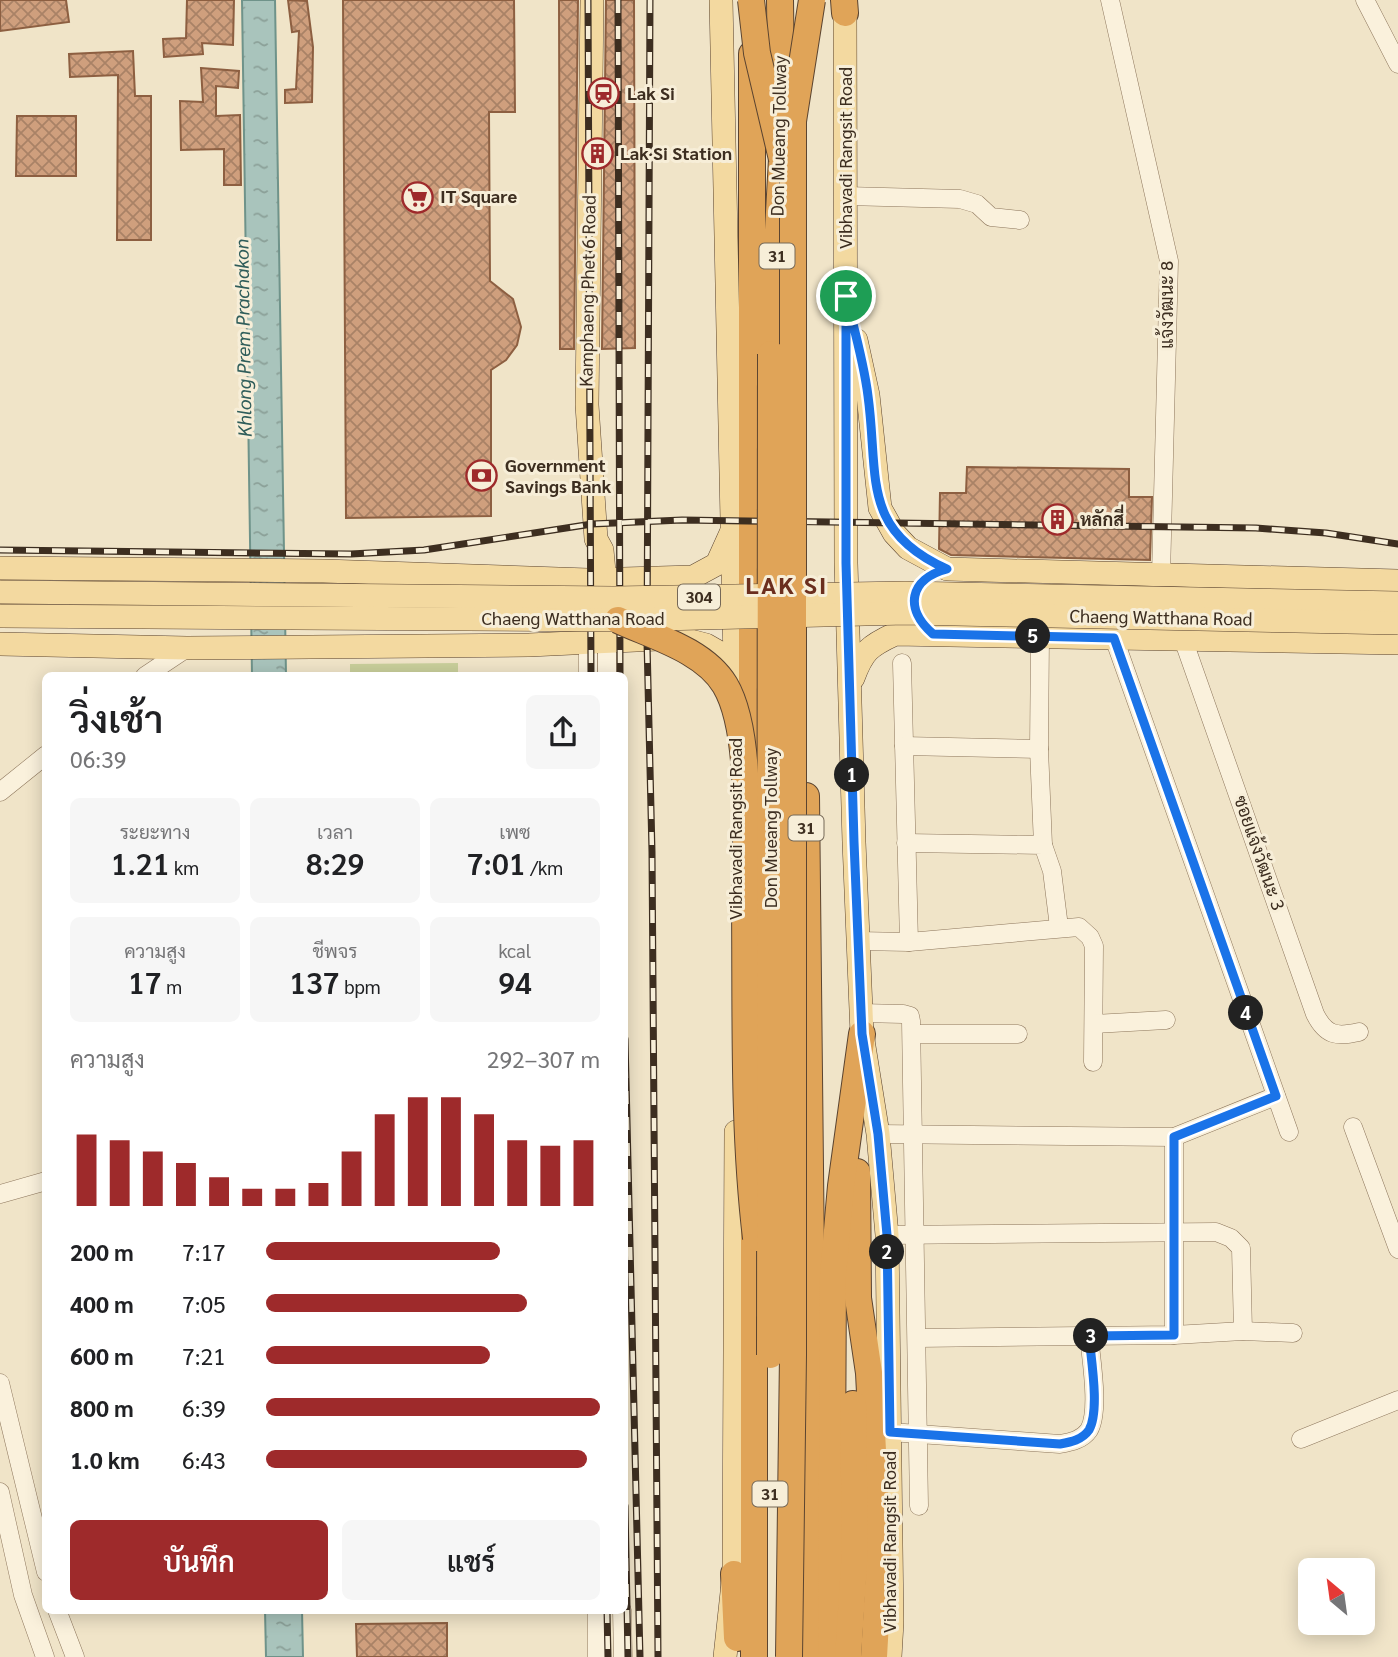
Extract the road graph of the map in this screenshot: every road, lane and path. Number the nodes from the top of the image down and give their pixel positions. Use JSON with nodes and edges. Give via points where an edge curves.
{"nodes":[{"id":1,"x":592,"y":0,"type":"edge"},
{"id":2,"x":721,"y":0,"type":"edge"},
{"id":3,"x":752,"y":0,"type":"edge"},
{"id":4,"x":780,"y":0,"type":"edge"},
{"id":5,"x":798,"y":0,"type":"edge"},
{"id":6,"x":809,"y":0,"type":"edge"},
{"id":7,"x":1110,"y":0,"type":"edge"},
{"id":8,"x":1365,"y":0,"type":"edge"},
{"id":9,"x":845,"y":4,"type":"edge"},
{"id":10,"x":1398,"y":64,"type":"edge"},
{"id":11,"x":793,"y":121,"type":"junction"},
{"id":12,"x":782,"y":159,"type":"junction"},
{"id":13,"x":845,"y":196,"type":"junction"},
{"id":14,"x":1020,"y":220,"type":"dead end"},
{"id":15,"x":846,"y":296,"type":"junction"},
{"id":16,"x":734,"y":527,"type":"junction"},
{"id":17,"x":0,"y":568,"type":"edge"},
{"id":18,"x":947,"y":569,"type":"junction"},
{"id":19,"x":1161,"y":575,"type":"junction"},
{"id":20,"x":527,"y":578,"type":"junction"},
{"id":21,"x":597,"y":580,"type":"junction"},
{"id":22,"x":1398,"y":581,"type":"edge"},
{"id":23,"x":0,"y":592,"type":"edge"},
{"id":24,"x":1398,"y":603,"type":"edge"},
{"id":25,"x":0,"y":617,"type":"edge"},
{"id":26,"x":1398,"y":622,"type":"edge"},
{"id":27,"x":933,"y":634,"type":"junction"},
{"id":28,"x":604,"y":636,"type":"junction"},
{"id":29,"x":1040,"y":636,"type":"junction"},
{"id":30,"x":1114,"y":638,"type":"junction"},
{"id":31,"x":1183,"y":639,"type":"junction"},
{"id":32,"x":1398,"y":643,"type":"edge"},
{"id":33,"x":0,"y":644,"type":"edge"},
{"id":34,"x":529,"y":645,"type":"junction"},
{"id":35,"x":187,"y":648,"type":"junction"},
{"id":36,"x":902,"y":663,"type":"dead end"},
{"id":37,"x":151,"y":672,"type":"edge"},
{"id":38,"x":590,"y":672,"type":"edge"},
{"id":39,"x":607,"y":672,"type":"edge"},
{"id":40,"x":736,"y":674,"type":"junction"},
{"id":41,"x":849,"y":687,"type":"junction"},
{"id":42,"x":904,"y":746,"type":"junction"},
{"id":43,"x":1039,"y":748,"type":"junction"},
{"id":44,"x":42,"y":758,"type":"edge"},
{"id":45,"x":0,"y":792,"type":"edge"},
{"id":46,"x":906,"y":843,"type":"junction"},
{"id":47,"x":1043,"y":845,"type":"junction"},
{"id":48,"x":1059,"y":927,"type":"junction"},
{"id":49,"x":858,"y":941,"type":"junction"},
{"id":50,"x":909,"y":942,"type":"junction"},
{"id":51,"x":1166,"y":1020,"type":"dead end"},
{"id":52,"x":862,"y":1023,"type":"junction"},
{"id":53,"x":1094,"y":1024,"type":"junction"},
{"id":54,"x":1359,"y":1032,"type":"dead end"},
{"id":55,"x":912,"y":1034,"type":"junction"},
{"id":56,"x":1018,"y":1034,"type":"dead end"},
{"id":57,"x":1093,"y":1062,"type":"dead end"},
{"id":58,"x":1276,"y":1096,"type":"junction"},
{"id":59,"x":853,"y":1103,"type":"junction"},
{"id":60,"x":1353,"y":1126,"type":"dead end"},
{"id":61,"x":1289,"y":1132,"type":"dead end"},
{"id":62,"x":878,"y":1134,"type":"junction"},
{"id":63,"x":914,"y":1134,"type":"junction"},
{"id":64,"x":1174,"y":1137,"type":"junction"},
{"id":65,"x":42,"y":1182,"type":"edge"},
{"id":66,"x":0,"y":1194,"type":"edge"},
{"id":67,"x":1174,"y":1233,"type":"junction"},
{"id":68,"x":887,"y":1235,"type":"junction"},
{"id":69,"x":915,"y":1235,"type":"junction"},
{"id":70,"x":1398,"y":1249,"type":"edge"},
{"id":71,"x":858,"y":1298,"type":"junction"},
{"id":72,"x":1243,"y":1331,"type":"junction"},
{"id":73,"x":1293,"y":1333,"type":"dead end"},
{"id":74,"x":1174,"y":1335,"type":"junction"},
{"id":75,"x":1089,"y":1336,"type":"junction"},
{"id":76,"x":917,"y":1338,"type":"junction"},
{"id":77,"x":770,"y":1355,"type":"junction"},
{"id":78,"x":0,"y":1383,"type":"edge"},
{"id":79,"x":1398,"y":1400,"type":"edge"},
{"id":80,"x":890,"y":1432,"type":"junction"},
{"id":81,"x":918,"y":1433,"type":"junction"},
{"id":82,"x":1301,"y":1438,"type":"dead end"},
{"id":83,"x":736,"y":1477,"type":"junction"},
{"id":84,"x":27,"y":1494,"type":"junction"},
{"id":85,"x":1,"y":1497,"type":"edge"},
{"id":86,"x":919,"y":1506,"type":"dead end"},
{"id":87,"x":32,"y":1516,"type":"junction"},
{"id":88,"x":4,"y":1523,"type":"edge"},
{"id":89,"x":42,"y":1556,"type":"edge"},
{"id":90,"x":734,"y":1574,"type":"junction"},
{"id":91,"x":59,"y":1614,"type":"edge"},
{"id":92,"x":597,"y":1614,"type":"edge"},
{"id":93,"x":622,"y":1614,"type":"edge"},
{"id":94,"x":754,"y":1646,"type":"edge"},
{"id":95,"x":45,"y":1657,"type":"edge"},
{"id":96,"x":75,"y":1657,"type":"edge"},
{"id":97,"x":597,"y":1657,"type":"edge"},
{"id":98,"x":623,"y":1657,"type":"edge"},
{"id":99,"x":725,"y":1657,"type":"edge"},
{"id":100,"x":737,"y":1657,"type":"edge"},
{"id":101,"x":771,"y":1657,"type":"edge"},
{"id":102,"x":789,"y":1657,"type":"edge"},
{"id":103,"x":807,"y":1657,"type":"edge"},
{"id":104,"x":831,"y":1657,"type":"edge"},
{"id":105,"x":848,"y":1657,"type":"edge"},
{"id":106,"x":874,"y":1657,"type":"edge"},
{"id":107,"x":890,"y":1657,"type":"edge"}],
"edges":[{"from":1,"to":21,"type":"main road","name":"Kamphaeng Phet 6 Road","via":[[587,405],[596,539],[589,551]]},
{"from":2,"to":16,"type":"main road","name":"Vibhavadi Rangsit Road","number":"31"},
{"from":3,"to":12,"type":"highway","bridge":true,"via":[[757,52]]},
{"from":3,"to":94,"type":"highway","name":"Vibhavadi Rangsit Road","number":"31"},
{"from":4,"to":12,"type":"highway","name":"Don Mueang Tollway","number":"31","bridge":true},
{"from":5,"to":11,"type":"highway","name":"Don Mueang Tollway","number":"31","bridge":true},
{"from":6,"to":11,"type":"highway","bridge":true},
{"from":6,"to":103,"type":"highway","number":"31","via":[[801,346],[811,1339]]},
{"from":7,"to":19,"type":"street","name":"แจ้งวัฒนะ 8","via":[[1169,261]]},
{"from":8,"to":10,"type":"street"},
{"from":9,"to":13,"type":"main road","name":"Vibhavadi Rangsit Road"},
{"from":11,"to":102,"type":"highway","name":"Don Mueang Tollway","number":"31","bridge":true},
{"from":12,"to":77,"type":"highway","name":"Don Mueang Tollway","number":"31","bridge":true,"via":[[771,354]]},
{"from":13,"to":14,"type":"street","via":[[960,199],[978,204],[991,217]]},
{"from":13,"to":15,"type":"main road","name":"Vibhavadi Rangsit Road"},
{"from":15,"to":18,"type":"main road","via":[[868,395],[880,508],[908,548]]},
{"from":15,"to":41,"type":"main road","name":"Vibhavadi Rangsit Road"},
{"from":16,"to":21,"type":"main road","via":[[717,564],[705,573]]},
{"from":16,"to":40,"type":"main road","name":"Vibhavadi Rangsit Road","number":"31"},
{"from":17,"to":20,"type":"main road"},
{"from":18,"to":19,"type":"main road"},
{"from":18,"to":27,"type":"main road","via":[[922,580],[914,597],[920,623]]},
{"from":19,"to":22,"type":"main road"},
{"from":20,"to":21,"type":"main road"},
{"from":20,"to":34,"type":"main road","via":[[545,586],[555,611],[550,628]]},
{"from":21,"to":28,"type":"main road","name":"Kamphaeng Phet 6 Road"},
{"from":23,"to":24,"type":"main road","name":"Chaeng Watthana Road","number":"304","bridge":true,"via":[[614,598],[905,593]]},
{"from":25,"to":28,"type":"main road","name":"Chaeng Watthana Road","number":"304","bridge":true},
{"from":26,"to":28,"type":"main road","name":"Chaeng Watthana Road","number":"304","bridge":true,"via":[[906,613]]},
{"from":27,"to":29,"type":"main road","name":"Chaeng Watthana Road"},
{"from":27,"to":41,"type":"main road","name":"Chaeng Watthana Road","via":[[895,634],[876,642],[862,654]]},
{"from":28,"to":34,"type":"main road","name":"Chaeng Watthana Road"},
{"from":28,"to":38,"type":"street","name":"Kamphaeng Phet 6 Road"},
{"from":28,"to":39,"type":"street","name":"Kamphaeng Phet 6 Road"},
{"from":28,"to":40,"type":"main road","name":"Chaeng Watthana Road","via":[[679,638],[706,645],[720,653]]},
{"from":28,"to":77,"type":"highway","bridge":true,"via":[[700,659],[724,685],[741,730],[749,1180]]},
{"from":29,"to":30,"type":"main road","name":"Chaeng Watthana Road"},
{"from":29,"to":43,"type":"street"},
{"from":30,"to":31,"type":"main road","name":"Chaeng Watthana Road"},
{"from":30,"to":58,"type":"street"},
{"from":31,"to":32,"type":"main road","name":"Chaeng Watthana Road"},
{"from":31,"to":54,"type":"street","name":"ซอยแจ้งวัฒนะ 3","via":[[1315,1014],[1322,1028],[1333,1035]]},
{"from":33,"to":35,"type":"main road","name":"Chaeng Watthana Road"},
{"from":34,"to":35,"type":"main road","name":"Chaeng Watthana Road"},
{"from":35,"to":37,"type":"street"},
{"from":36,"to":42,"type":"street"},
{"from":40,"to":83,"type":"main road","name":"Vibhavadi Rangsit Road","number":"31"},
{"from":41,"to":49,"type":"main road","name":"Vibhavadi Rangsit Road"},
{"from":42,"to":43,"type":"street"},
{"from":42,"to":46,"type":"street"},
{"from":43,"to":47,"type":"street"},
{"from":44,"to":45,"type":"street"},
{"from":46,"to":47,"type":"street"},
{"from":46,"to":50,"type":"street"},
{"from":47,"to":48,"type":"street","via":[[1052,871]]},
{"from":48,"to":50,"type":"street"},
{"from":48,"to":53,"type":"street","via":[[1079,927],[1094,946]]},
{"from":49,"to":50,"type":"street"},
{"from":49,"to":52,"type":"main road","name":"Vibhavadi Rangsit Road"},
{"from":51,"to":53,"type":"street"},
{"from":52,"to":55,"type":"street","via":[[909,1016]]},
{"from":52,"to":59,"type":"highway"},
{"from":52,"to":62,"type":"main road","name":"Vibhavadi Rangsit Road"},
{"from":53,"to":57,"type":"street"},
{"from":55,"to":56,"type":"street"},
{"from":55,"to":63,"type":"street"},
{"from":58,"to":61,"type":"street"},
{"from":58,"to":64,"type":"street"},
{"from":59,"to":71,"type":"highway"},
{"from":59,"to":104,"type":"highway","via":[[833,1275]]},
{"from":60,"to":70,"type":"street"},
{"from":62,"to":63,"type":"street"},
{"from":62,"to":68,"type":"main road","name":"Vibhavadi Rangsit Road"},
{"from":63,"to":64,"type":"street"},
{"from":63,"to":69,"type":"street"},
{"from":64,"to":67,"type":"street"},
{"from":65,"to":66,"type":"street"},
{"from":67,"to":69,"type":"street"},
{"from":67,"to":72,"type":"street","via":[[1216,1232],[1241,1248]]},
{"from":67,"to":74,"type":"street"},
{"from":68,"to":69,"type":"street"},
{"from":68,"to":80,"type":"main road","name":"Vibhavadi Rangsit Road"},
{"from":69,"to":76,"type":"street"},
{"from":71,"to":105,"type":"highway","via":[[853,1381],[855,1549]]},
{"from":71,"to":106,"type":"highway","via":[[869,1373],[879,1568]]},
{"from":72,"to":73,"type":"street"},
{"from":72,"to":74,"type":"street"},
{"from":74,"to":75,"type":"street"},
{"from":75,"to":76,"type":"street"},
{"from":75,"to":81,"type":"street","via":[[1094,1411],[1089,1429],[1078,1440],[1060,1444]]},
{"from":76,"to":81,"type":"street"},
{"from":77,"to":101,"type":"highway","name":"Don Mueang Tollway","number":"31"},
{"from":78,"to":84,"type":"street"},
{"from":79,"to":82,"type":"street"},
{"from":80,"to":81,"type":"street"},
{"from":80,"to":107,"type":"main road","name":"Vibhavadi Rangsit Road"},
{"from":81,"to":86,"type":"street"},
{"from":83,"to":90,"type":"main road","name":"Vibhavadi Rangsit Road","number":"31"},
{"from":83,"to":94,"type":"highway"},
{"from":84,"to":85,"type":"street"},
{"from":84,"to":87,"type":"street"},
{"from":85,"to":88,"type":"street"},
{"from":87,"to":88,"type":"street"},
{"from":87,"to":89,"type":"street"},
{"from":88,"to":95,"type":"street"},
{"from":90,"to":99,"type":"main road","name":"Vibhavadi Rangsit Road","number":"31"},
{"from":90,"to":100,"type":"highway"},
{"from":91,"to":96,"type":"street"},
{"from":92,"to":97,"type":"street"},
{"from":93,"to":98,"type":"street"}]}
